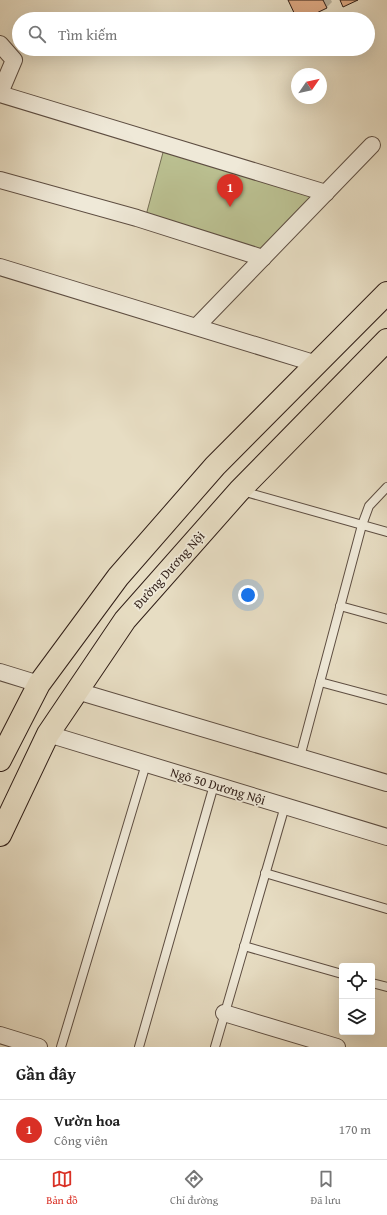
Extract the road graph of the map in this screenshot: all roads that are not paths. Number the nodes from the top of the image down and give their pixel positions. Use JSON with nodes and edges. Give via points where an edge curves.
{"nodes":[{"id":1,"x":0,"y":44,"type":"edge"},
{"id":2,"x":0,"y":93,"type":"edge"},
{"id":3,"x":372,"y":145,"type":"dead end"},
{"id":4,"x":0,"y":180,"type":"edge"},
{"id":5,"x":326,"y":193,"type":"junction"},
{"id":6,"x":263,"y":258,"type":"junction"},
{"id":7,"x":0,"y":267,"type":"edge"},
{"id":8,"x":387,"y":293,"type":"edge"},
{"id":9,"x":197,"y":326,"type":"junction"},
{"id":10,"x":387,"y":340,"type":"edge"},
{"id":11,"x":317,"y":364,"type":"junction"},
{"id":12,"x":215,"y":466,"type":"junction"},
{"id":13,"x":387,"y":487,"type":"edge"},
{"id":14,"x":239,"y":491,"type":"junction"},
{"id":15,"x":362,"y":525,"type":"junction"},
{"id":16,"x":387,"y":532,"type":"edge"},
{"id":17,"x":340,"y":606,"type":"junction"},
{"id":18,"x":387,"y":620,"type":"edge"},
{"id":19,"x":0,"y":672,"type":"edge"},
{"id":20,"x":320,"y":682,"type":"junction"},
{"id":21,"x":39,"y":684,"type":"junction"},
{"id":22,"x":77,"y":691,"type":"junction"},
{"id":23,"x":387,"y":700,"type":"edge"},
{"id":24,"x":48,"y":734,"type":"junction"},
{"id":25,"x":300,"y":757,"type":"junction"},
{"id":26,"x":0,"y":760,"type":"edge"},
{"id":27,"x":146,"y":764,"type":"junction"},
{"id":28,"x":387,"y":783,"type":"edge"},
{"id":29,"x":214,"y":785,"type":"junction"},
{"id":30,"x":285,"y":806,"type":"junction"},
{"id":31,"x":0,"y":835,"type":"edge"},
{"id":32,"x":387,"y":837,"type":"edge"},
{"id":33,"x":266,"y":872,"type":"junction"},
{"id":34,"x":387,"y":909,"type":"edge"},
{"id":35,"x":244,"y":946,"type":"junction"},
{"id":36,"x":339,"y":973,"type":"edge"},
{"id":37,"x":375,"y":984,"type":"edge"},
{"id":38,"x":387,"y":987,"type":"edge"},
{"id":39,"x":224,"y":1013,"type":"junction"},
{"id":40,"x":0,"y":1035,"type":"edge"},
{"id":41,"x":39,"y":1047,"type":"edge"},
{"id":42,"x":61,"y":1047,"type":"edge"},
{"id":43,"x":139,"y":1047,"type":"edge"},
{"id":44,"x":215,"y":1047,"type":"edge"},
{"id":45,"x":336,"y":1047,"type":"edge"}],
"edges":[{"from":1,"to":2,"type":"street","via":[[14,60]]},
{"from":2,"to":5,"type":"street"},
{"from":3,"to":5,"type":"street"},
{"from":4,"to":6,"type":"street","via":[[137,218]]},
{"from":5,"to":6,"type":"street"},
{"from":6,"to":9,"type":"street"},
{"from":7,"to":9,"type":"street"},
{"from":8,"to":11,"type":"main road"},
{"from":9,"to":11,"type":"street"},
{"from":10,"to":14,"type":"main road","name":"Đường Dương Nội"},
{"from":11,"to":12,"type":"main road"},
{"from":12,"to":14,"type":"main road"},
{"from":12,"to":21,"type":"main road","via":[[118,577]]},
{"from":13,"to":15,"type":"lane","via":[[369,506]]},
{"from":14,"to":15,"type":"lane"},
{"from":14,"to":22,"type":"main road","name":"Đường Dương Nội","via":[[125,620]]},
{"from":15,"to":16,"type":"lane"},
{"from":15,"to":17,"type":"lane"},
{"from":17,"to":18,"type":"lane"},
{"from":17,"to":20,"type":"lane"},
{"from":19,"to":21,"type":"street"},
{"from":20,"to":23,"type":"lane"},
{"from":20,"to":25,"type":"lane"},
{"from":21,"to":26,"type":"main road"},
{"from":22,"to":24,"type":"main road","name":"Đường Dương Nội"},
{"from":22,"to":25,"type":"street"},
{"from":24,"to":27,"type":"street","name":"Ngõ 50 Dương Nội"},
{"from":24,"to":31,"type":"main road","name":"Đường Dương Nội"},
{"from":25,"to":28,"type":"street"},
{"from":27,"to":29,"type":"street","name":"Ngõ 50 Dương Nội"},
{"from":27,"to":42,"type":"lane"},
{"from":29,"to":30,"type":"street","name":"Ngõ 50 Dương Nội"},
{"from":29,"to":43,"type":"lane"},
{"from":30,"to":32,"type":"street","name":"Ngõ 50 Dương Nội"},
{"from":30,"to":33,"type":"lane"},
{"from":33,"to":34,"type":"lane"},
{"from":33,"to":35,"type":"lane"},
{"from":35,"to":36,"type":"lane"},
{"from":35,"to":39,"type":"lane"},
{"from":37,"to":38,"type":"lane"},
{"from":39,"to":44,"type":"lane"},
{"from":39,"to":45,"type":"street"},
{"from":40,"to":41,"type":"street"}]}
